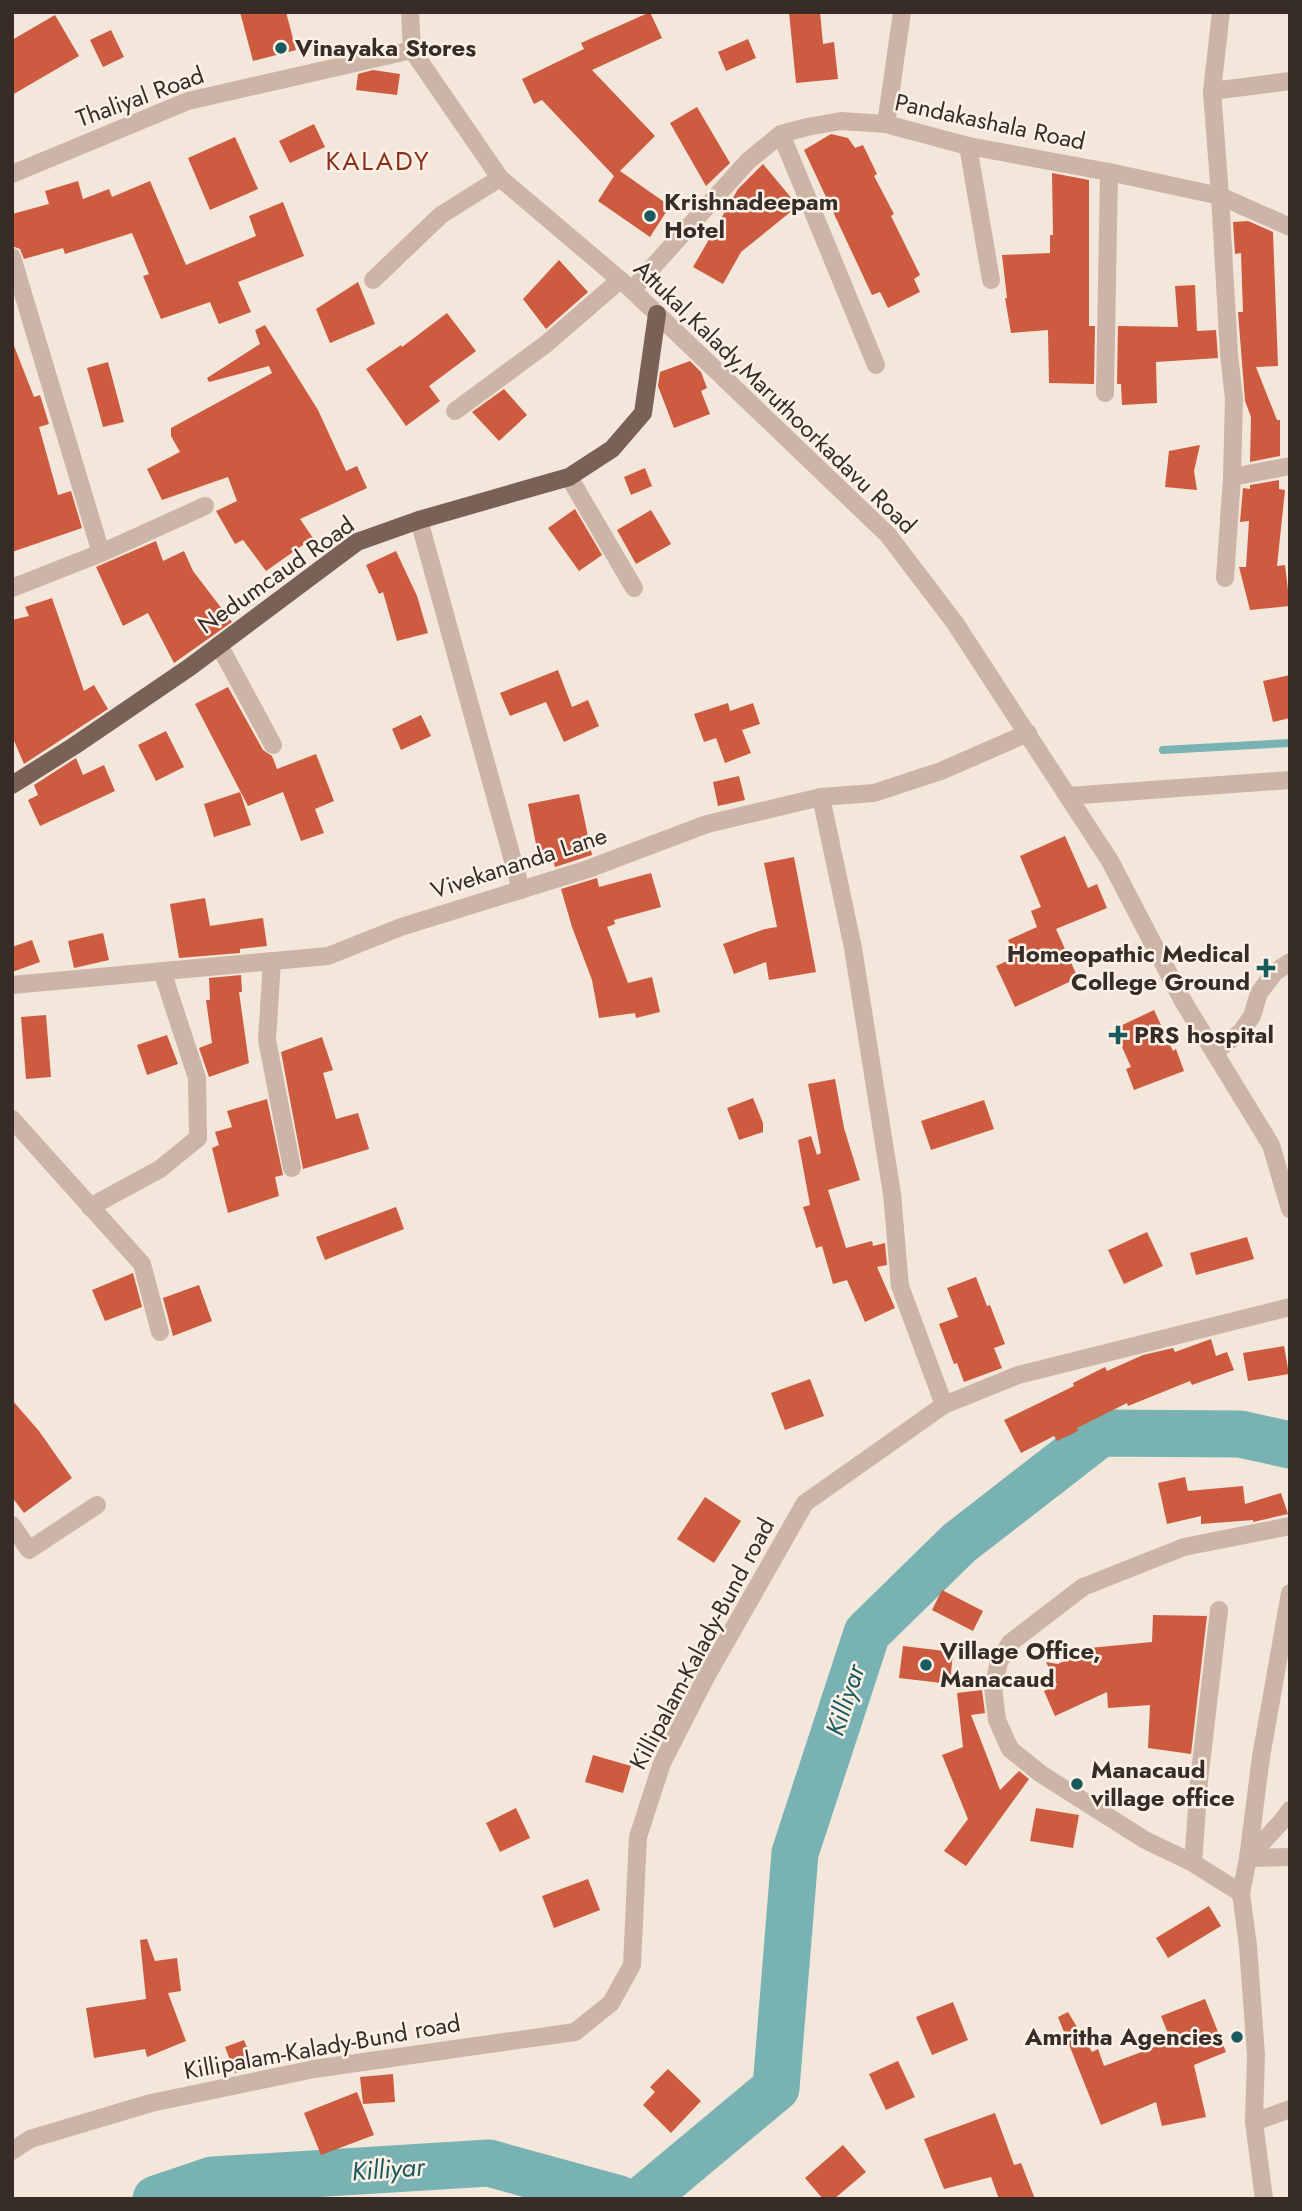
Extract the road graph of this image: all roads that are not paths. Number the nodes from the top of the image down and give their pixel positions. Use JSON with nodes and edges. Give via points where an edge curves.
{"nodes":[{"id":1,"x":410,"y":12,"type":"edge"},
{"id":2,"x":902,"y":12,"type":"edge"},
{"id":3,"x":1221,"y":12,"type":"edge"},
{"id":4,"x":412,"y":50,"type":"junction"},
{"id":5,"x":1290,"y":81,"type":"edge"},
{"id":6,"x":1212,"y":90,"type":"junction"},
{"id":7,"x":886,"y":124,"type":"junction"},
{"id":8,"x":781,"y":134,"type":"junction"},
{"id":9,"x":968,"y":146,"type":"junction"},
{"id":10,"x":1109,"y":172,"type":"junction"},
{"id":11,"x":12,"y":174,"type":"edge"},
{"id":12,"x":500,"y":178,"type":"junction"},
{"id":13,"x":1220,"y":196,"type":"junction"},
{"id":14,"x":1290,"y":227,"type":"edge"},
{"id":15,"x":12,"y":257,"type":"edge"},
{"id":16,"x":373,"y":280,"type":"dead end"},
{"id":17,"x":991,"y":280,"type":"dead end"},
{"id":18,"x":626,"y":285,"type":"junction"},
{"id":19,"x":657,"y":314,"type":"junction"},
{"id":20,"x":876,"y":365,"type":"dead end"},
{"id":21,"x":1105,"y":393,"type":"dead end"},
{"id":22,"x":455,"y":411,"type":"dead end"},
{"id":23,"x":1290,"y":466,"type":"edge"},
{"id":24,"x":569,"y":477,"type":"junction"},
{"id":25,"x":1232,"y":477,"type":"junction"},
{"id":26,"x":205,"y":506,"type":"dead end"},
{"id":27,"x":419,"y":520,"type":"junction"},
{"id":28,"x":101,"y":553,"type":"junction"},
{"id":29,"x":1225,"y":578,"type":"dead end"},
{"id":30,"x":12,"y":588,"type":"edge"},
{"id":31,"x":634,"y":588,"type":"dead end"},
{"id":32,"x":219,"y":645,"type":"junction"},
{"id":33,"x":1028,"y":733,"type":"junction"},
{"id":34,"x":273,"y":745,"type":"dead end"},
{"id":35,"x":1290,"y":780,"type":"edge"},
{"id":36,"x":12,"y":785,"type":"edge"},
{"id":37,"x":1068,"y":796,"type":"junction"},
{"id":38,"x":821,"y":797,"type":"junction"},
{"id":39,"x":521,"y":890,"type":"junction"},
{"id":40,"x":272,"y":961,"type":"junction"},
{"id":41,"x":1290,"y":962,"type":"edge"},
{"id":42,"x":162,"y":971,"type":"junction"},
{"id":43,"x":12,"y":985,"type":"edge"},
{"id":44,"x":1214,"y":1052,"type":"junction"},
{"id":45,"x":12,"y":1119,"type":"edge"},
{"id":46,"x":292,"y":1168,"type":"dead end"},
{"id":47,"x":90,"y":1207,"type":"junction"},
{"id":48,"x":1290,"y":1209,"type":"edge"},
{"id":49,"x":1290,"y":1307,"type":"edge"},
{"id":50,"x":160,"y":1332,"type":"dead end"},
{"id":51,"x":944,"y":1405,"type":"junction"},
{"id":52,"x":97,"y":1505,"type":"dead end"},
{"id":53,"x":12,"y":1525,"type":"edge"},
{"id":54,"x":1290,"y":1526,"type":"edge"},
{"id":55,"x":1290,"y":1593,"type":"edge"},
{"id":56,"x":1219,"y":1610,"type":"dead end"},
{"id":57,"x":1290,"y":1810,"type":"edge"},
{"id":58,"x":1290,"y":1857,"type":"edge"},
{"id":59,"x":1248,"y":1858,"type":"junction"},
{"id":60,"x":1193,"y":1863,"type":"junction"},
{"id":61,"x":1241,"y":1893,"type":"junction"},
{"id":62,"x":1290,"y":2109,"type":"edge"},
{"id":63,"x":1254,"y":2122,"type":"junction"},
{"id":64,"x":12,"y":2151,"type":"edge"},
{"id":65,"x":1264,"y":2199,"type":"edge"}],
"edges":[{"from":1,"to":4,"type":"street"},
{"from":2,"to":7,"type":"street"},
{"from":3,"to":6,"type":"street"},
{"from":4,"to":11,"type":"street","name":"Thaliyal Road","via":[[188,101]]},
{"from":4,"to":12,"type":"street","name":"Attukal,Kalady,Maruthoorkadavu Road"},
{"from":5,"to":6,"type":"street"},
{"from":6,"to":13,"type":"street"},
{"from":7,"to":8,"type":"street","name":"Pandakashala Road","via":[[841,121]]},
{"from":7,"to":9,"type":"street","name":"Pandakashala Road"},
{"from":8,"to":18,"type":"street","name":"Pandakashala Road","via":[[748,160]]},
{"from":8,"to":20,"type":"street"},
{"from":9,"to":10,"type":"street","name":"Pandakashala Road"},
{"from":9,"to":17,"type":"street"},
{"from":10,"to":13,"type":"street","name":"Pandakashala Road"},
{"from":10,"to":21,"type":"street"},
{"from":12,"to":16,"type":"street","via":[[441,215]]},
{"from":12,"to":18,"type":"street","name":"Attukal,Kalady,Maruthoorkadavu Road"},
{"from":13,"to":14,"type":"street","name":"Pandakashala Road"},
{"from":13,"to":25,"type":"street","via":[[1234,398]]},
{"from":15,"to":28,"type":"street"},
{"from":18,"to":19,"type":"street","name":"Attukal,Kalady,Maruthoorkadavu Road"},
{"from":18,"to":22,"type":"street","name":"Pandakashala Road"},
{"from":19,"to":24,"type":"main road","name":"Nedumcaud Road","via":[[643,412],[612,449]]},
{"from":19,"to":33,"type":"street","name":"Attukal,Kalady,Maruthoorkadavu Road","via":[[888,535],[955,622]]},
{"from":23,"to":25,"type":"street"},
{"from":24,"to":27,"type":"main road","name":"Nedumcaud Road"},
{"from":24,"to":31,"type":"street"},
{"from":25,"to":29,"type":"street"},
{"from":26,"to":28,"type":"street"},
{"from":27,"to":32,"type":"main road","name":"Nedumcaud Road","via":[[357,542]]},
{"from":27,"to":39,"type":"street"},
{"from":28,"to":30,"type":"street"},
{"from":32,"to":34,"type":"street"},
{"from":32,"to":36,"type":"main road","name":"Nedumcaud Road"},
{"from":33,"to":37,"type":"street","name":"Attukal,Kalady,Maruthoorkadavu Road"},
{"from":33,"to":38,"type":"street","name":"Vivekananda Lane","via":[[941,771],[874,793]]},
{"from":35,"to":37,"type":"street"},
{"from":37,"to":44,"type":"street","name":"Attukal,Kalady,Maruthoorkadavu Road","via":[[1110,861]]},
{"from":38,"to":39,"type":"street","name":"Vivekananda Lane","via":[[707,824]]},
{"from":38,"to":51,"type":"street","via":[[853,948],[892,1194],[900,1286]]},
{"from":39,"to":40,"type":"street","name":"Vivekananda Lane","via":[[401,927],[328,956]]},
{"from":40,"to":42,"type":"street","name":"Vivekananda Lane"},
{"from":40,"to":46,"type":"street","via":[[267,1040]]},
{"from":41,"to":44,"type":"street","via":[[1275,971],[1259,993],[1241,1032]]},
{"from":42,"to":43,"type":"street","name":"Vivekananda Lane"},
{"from":42,"to":47,"type":"street","via":[[197,1078],[198,1138],[160,1170]]},
{"from":44,"to":48,"type":"street","name":"Attukal,Kalady,Maruthoorkadavu Road","via":[[1271,1145]]},
{"from":45,"to":47,"type":"street"},
{"from":47,"to":50,"type":"street","via":[[142,1264]]},
{"from":49,"to":51,"type":"street","name":"Killipalam-Kalady-Bund road","via":[[1018,1375]]},
{"from":51,"to":64,"type":"street","name":"Killipalam-Kalady-Bund road","via":[[805,1503],[707,1675],[662,1763],[638,1837],[632,1965],[602,2011],[575,2032],[314,2069],[151,2103],[30,2139]]},
{"from":52,"to":53,"type":"street","via":[[29,1550]]},
{"from":54,"to":60,"type":"street","via":[[1184,1547],[1083,1587],[1010,1643],[999,1662],[993,1687],[997,1720],[1010,1749],[1041,1774],[1146,1840]]},
{"from":55,"to":59,"type":"street"},
{"from":56,"to":60,"type":"street"},
{"from":57,"to":59,"type":"street"},
{"from":58,"to":59,"type":"street"},
{"from":59,"to":61,"type":"street"},
{"from":60,"to":61,"type":"street"},
{"from":61,"to":63,"type":"street","via":[[1256,2055]]},
{"from":62,"to":63,"type":"street"},
{"from":63,"to":65,"type":"street"}]}
